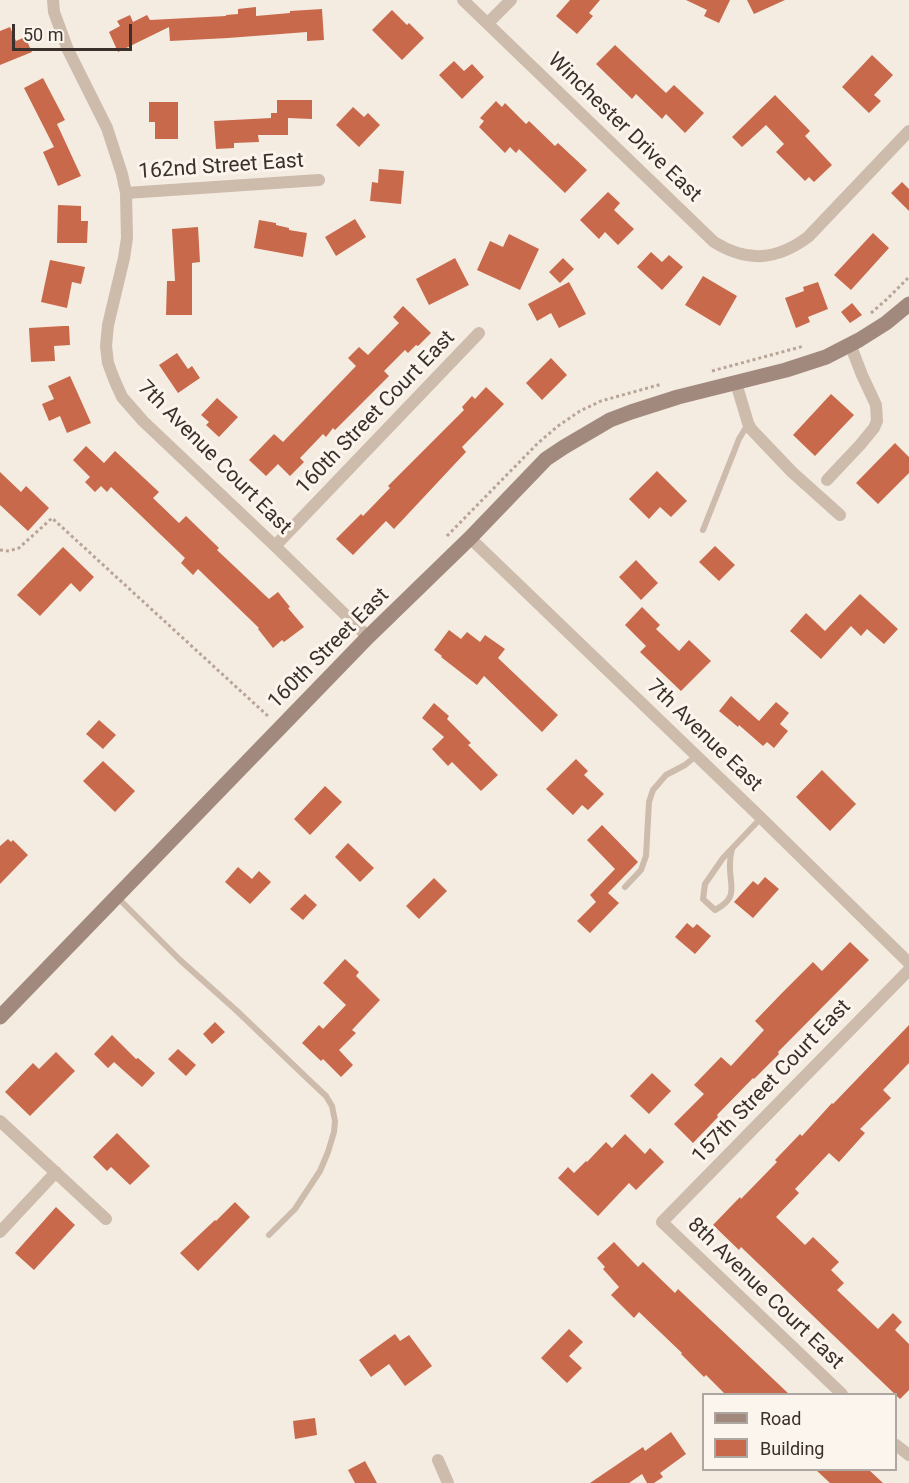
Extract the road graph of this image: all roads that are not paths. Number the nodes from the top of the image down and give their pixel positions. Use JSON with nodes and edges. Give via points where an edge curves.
{"nodes":[{"id":1,"x":53,"y":0,"type":"edge"},
{"id":2,"x":463,"y":0,"type":"edge"},
{"id":3,"x":510,"y":0,"type":"edge"},
{"id":4,"x":488,"y":23,"type":"junction"},
{"id":5,"x":909,"y":131,"type":"edge"},
{"id":6,"x":319,"y":180,"type":"dead end"},
{"id":7,"x":126,"y":193,"type":"junction"},
{"id":8,"x":909,"y":304,"type":"edge"},
{"id":9,"x":479,"y":333,"type":"dead end"},
{"id":10,"x":850,"y":344,"type":"junction"},
{"id":11,"x":736,"y":383,"type":"junction"},
{"id":12,"x":748,"y":423,"type":"junction"},
{"id":13,"x":828,"y":480,"type":"dead end"},
{"id":14,"x":840,"y":515,"type":"dead end"},
{"id":15,"x":703,"y":530,"type":"dead end"},
{"id":16,"x":470,"y":538,"type":"junction"},
{"id":17,"x":275,"y":546,"type":"junction"},
{"id":18,"x":368,"y":638,"type":"junction"},
{"id":19,"x":696,"y":756,"type":"junction"},
{"id":20,"x":761,"y":818,"type":"junction"},
{"id":21,"x":732,"y":849,"type":"junction"},
{"id":22,"x":625,"y":887,"type":"dead end"},
{"id":23,"x":117,"y":897,"type":"junction"},
{"id":24,"x":909,"y":963,"type":"edge"},
{"id":25,"x":909,"y":970,"type":"edge"},
{"id":26,"x":0,"y":1017,"type":"edge"},
{"id":27,"x":0,"y":1121,"type":"edge"},
{"id":28,"x":56,"y":1172,"type":"junction"},
{"id":29,"x":106,"y":1219,"type":"dead end"},
{"id":30,"x":662,"y":1222,"type":"joint"},
{"id":31,"x":0,"y":1232,"type":"edge"},
{"id":32,"x":269,"y":1235,"type":"dead end"},
{"id":33,"x":840,"y":1393,"type":"edge"},
{"id":34,"x":897,"y":1445,"type":"edge"},
{"id":35,"x":909,"y":1455,"type":"edge"},
{"id":36,"x":438,"y":1460,"type":"dead end"},
{"id":37,"x":448,"y":1483,"type":"edge"}],
"edges":[{"from":1,"to":7,"type":"street","name":"7th Avenue Court East","via":[[68,50],[110,135]]},
{"from":2,"to":4,"type":"street","name":"Winchester Drive East"},
{"from":3,"to":4,"type":"street"},
{"from":4,"to":5,"type":"street","name":"Winchester Drive East","via":[[714,242],[747,256],[773,255],[808,237]]},
{"from":6,"to":7,"type":"street","name":"162nd Street East"},
{"from":7,"to":17,"type":"street","name":"7th Avenue Court East","via":[[127,238],[106,346],[108,363],[122,398]]},
{"from":8,"to":10,"type":"street","name":"160th Street East"},
{"from":9,"to":17,"type":"street","name":"160th Street Court East"},
{"from":10,"to":11,"type":"street","name":"160th Street East","via":[[826,357]]},
{"from":10,"to":13,"type":"street","via":[[876,405],[877,421]]},
{"from":11,"to":12,"type":"street"},
{"from":11,"to":16,"type":"street","name":"160th Street East","via":[[630,412],[601,425],[546,459]]},
{"from":12,"to":14,"type":"street","via":[[792,472]]},
{"from":12,"to":15,"type":"lane"},
{"from":16,"to":18,"type":"street","name":"160th Street East"},
{"from":16,"to":19,"type":"street","name":"7th Avenue East"},
{"from":17,"to":18,"type":"street","name":"7th Avenue Court East"},
{"from":18,"to":23,"type":"street","name":"160th Street East"},
{"from":19,"to":20,"type":"street","name":"7th Avenue East"},
{"from":19,"to":22,"type":"lane","via":[[666,775],[653,790],[646,856],[641,870]]},
{"from":20,"to":21,"type":"lane"},
{"from":20,"to":24,"type":"street","name":"7th Avenue East"},
{"from":21,"to":21,"type":"lane","via":[[705,884],[703,899],[715,910],[726,904],[732,890]]},
{"from":23,"to":26,"type":"street","name":"160th Street East"},
{"from":23,"to":32,"type":"lane","via":[[332,1106],[334,1132],[320,1171],[295,1209]]},
{"from":25,"to":30,"type":"street","name":"157th Street Court East"},
{"from":27,"to":28,"type":"street"},
{"from":28,"to":29,"type":"street"},
{"from":28,"to":31,"type":"street"},
{"from":30,"to":33,"type":"street","name":"8th Avenue Court East"},
{"from":34,"to":35,"type":"street"},
{"from":36,"to":37,"type":"street"}]}
